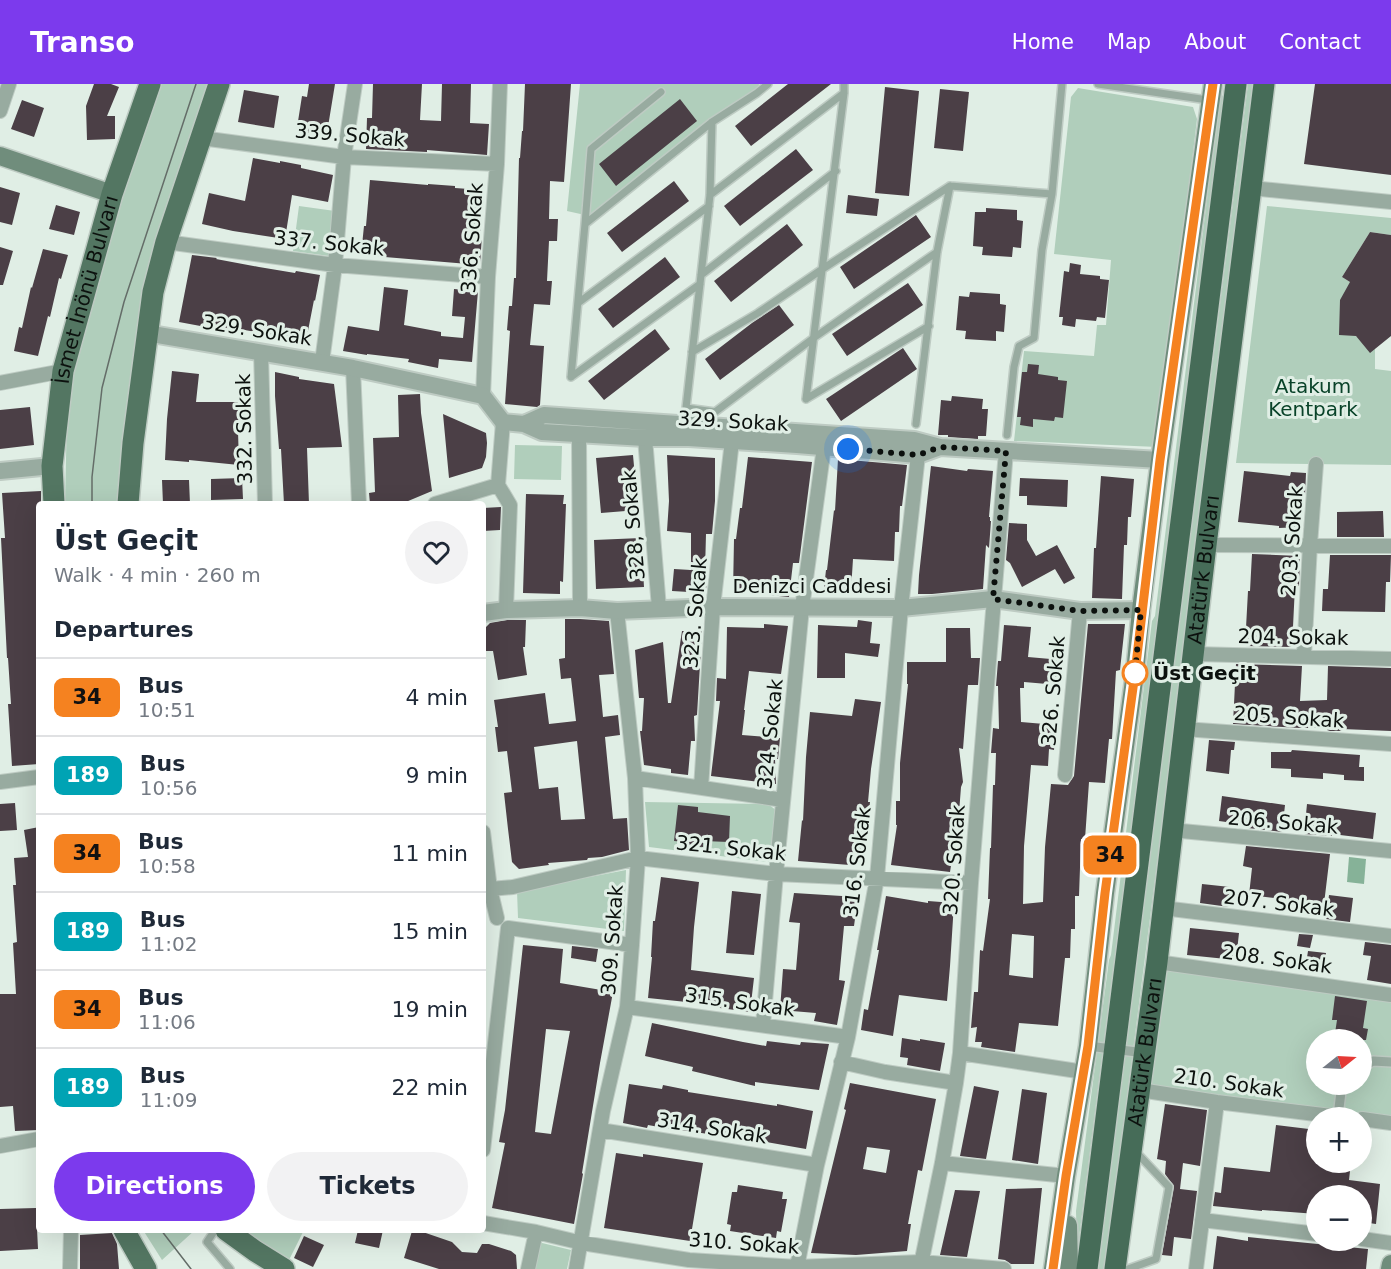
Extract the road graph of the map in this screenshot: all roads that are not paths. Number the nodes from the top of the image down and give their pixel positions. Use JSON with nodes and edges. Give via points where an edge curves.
{"nodes":[{"id":1,"x":9,"y":84,"type":"edge"},
{"id":2,"x":150,"y":84,"type":"edge"},
{"id":3,"x":219,"y":84,"type":"edge"},
{"id":4,"x":355,"y":84,"type":"edge"},
{"id":5,"x":500,"y":84,"type":"edge"},
{"id":6,"x":768,"y":84,"type":"edge"},
{"id":7,"x":844,"y":84,"type":"edge"},
{"id":8,"x":1062,"y":84,"type":"edge"},
{"id":9,"x":1098,"y":84,"type":"edge"},
{"id":10,"x":1236,"y":84,"type":"edge"},
{"id":11,"x":1264,"y":84,"type":"edge"},
{"id":12,"x":1146,"y":87,"type":"edge"},
{"id":13,"x":660,"y":92,"type":"dead end"},
{"id":14,"x":1212,"y":92,"type":"edge"},
{"id":15,"x":844,"y":93,"type":"junction"},
{"id":16,"x":0,"y":111,"type":"edge"},
{"id":17,"x":712,"y":122,"type":"junction"},
{"id":18,"x":201,"y":138,"type":"junction"},
{"id":19,"x":0,"y":156,"type":"edge"},
{"id":20,"x":344,"y":157,"type":"junction"},
{"id":21,"x":497,"y":164,"type":"junction"},
{"id":22,"x":836,"y":171,"type":"junction"},
{"id":23,"x":950,"y":186,"type":"junction"},
{"id":24,"x":1251,"y":188,"type":"junction"},
{"id":25,"x":112,"y":194,"type":"junction"},
{"id":26,"x":1052,"y":194,"type":"junction"},
{"id":27,"x":710,"y":195,"type":"junction"},
{"id":28,"x":1391,"y":202,"type":"edge"},
{"id":29,"x":709,"y":206,"type":"junction"},
{"id":30,"x":585,"y":224,"type":"junction"},
{"id":31,"x":166,"y":242,"type":"junction"},
{"id":32,"x":937,"y":252,"type":"junction"},
{"id":33,"x":335,"y":265,"type":"junction"},
{"id":34,"x":824,"y":268,"type":"junction"},
{"id":35,"x":701,"y":275,"type":"junction"},
{"id":36,"x":488,"y":276,"type":"junction"},
{"id":37,"x":700,"y":284,"type":"junction"},
{"id":38,"x":578,"y":303,"type":"junction"},
{"id":39,"x":929,"y":326,"type":"junction"},
{"id":40,"x":147,"y":333,"type":"junction"},
{"id":41,"x":814,"y":337,"type":"junction"},
{"id":42,"x":261,"y":352,"type":"junction"},
{"id":43,"x":692,"y":352,"type":"junction"},
{"id":44,"x":322,"y":362,"type":"junction"},
{"id":45,"x":353,"y":368,"type":"junction"},
{"id":46,"x":63,"y":372,"type":"junction"},
{"id":47,"x":0,"y":383,"type":"edge"},
{"id":48,"x":483,"y":396,"type":"junction"},
{"id":49,"x":503,"y":422,"type":"junction"},
{"id":50,"x":524,"y":424,"type":"junction"},
{"id":51,"x":916,"y":424,"type":"dead end"},
{"id":52,"x":579,"y":434,"type":"junction"},
{"id":53,"x":645,"y":438,"type":"junction"},
{"id":54,"x":732,"y":441,"type":"junction"},
{"id":55,"x":1006,"y":443,"type":"junction"},
{"id":56,"x":824,"y":447,"type":"junction"},
{"id":57,"x":940,"y":447,"type":"junction"},
{"id":58,"x":918,"y":455,"type":"junction"},
{"id":59,"x":1160,"y":460,"type":"junction"},
{"id":60,"x":1316,"y":464,"type":"dead end"},
{"id":61,"x":52,"y":466,"type":"junction"},
{"id":62,"x":0,"y":471,"type":"edge"},
{"id":63,"x":498,"y":485,"type":"junction"},
{"id":64,"x":54,"y":501,"type":"edge"},
{"id":65,"x":129,"y":501,"type":"edge"},
{"id":66,"x":265,"y":501,"type":"edge"},
{"id":67,"x":359,"y":501,"type":"edge"},
{"id":68,"x":445,"y":501,"type":"edge"},
{"id":69,"x":1206,"y":545,"type":"junction"},
{"id":70,"x":1310,"y":545,"type":"junction"},
{"id":71,"x":1391,"y":546,"type":"edge"},
{"id":72,"x":993,"y":599,"type":"junction"},
{"id":73,"x":713,"y":607,"type":"junction"},
{"id":74,"x":580,"y":608,"type":"junction"},
{"id":75,"x":659,"y":608,"type":"junction"},
{"id":76,"x":802,"y":608,"type":"junction"},
{"id":77,"x":902,"y":608,"type":"junction"},
{"id":78,"x":506,"y":610,"type":"junction"},
{"id":79,"x":1141,"y":610,"type":"junction"},
{"id":80,"x":616,"y":611,"type":"junction"},
{"id":81,"x":1080,"y":611,"type":"junction"},
{"id":82,"x":486,"y":613,"type":"edge"},
{"id":83,"x":1194,"y":654,"type":"junction"},
{"id":84,"x":1304,"y":656,"type":"junction"},
{"id":85,"x":1391,"y":659,"type":"edge"},
{"id":86,"x":1184,"y":729,"type":"junction"},
{"id":87,"x":1391,"y":744,"type":"edge"},
{"id":88,"x":1065,"y":775,"type":"dead end"},
{"id":89,"x":36,"y":777,"type":"edge"},
{"id":90,"x":635,"y":778,"type":"junction"},
{"id":91,"x":0,"y":782,"type":"edge"},
{"id":92,"x":701,"y":788,"type":"junction"},
{"id":93,"x":783,"y":800,"type":"junction"},
{"id":94,"x":1171,"y":831,"type":"junction"},
{"id":95,"x":1391,"y":851,"type":"edge"},
{"id":96,"x":486,"y":856,"type":"edge"},
{"id":97,"x":638,"y":858,"type":"junction"},
{"id":98,"x":776,"y":874,"type":"junction"},
{"id":99,"x":878,"y":878,"type":"junction"},
{"id":100,"x":971,"y":883,"type":"junction"},
{"id":101,"x":490,"y":889,"type":"junction"},
{"id":102,"x":1163,"y":908,"type":"junction"},
{"id":103,"x":490,"y":917,"type":"edge"},
{"id":104,"x":508,"y":928,"type":"junction"},
{"id":105,"x":1391,"y":936,"type":"edge"},
{"id":106,"x":633,"y":945,"type":"junction"},
{"id":107,"x":1157,"y":962,"type":"junction"},
{"id":108,"x":1391,"y":994,"type":"edge"},
{"id":109,"x":627,"y":1007,"type":"junction"},
{"id":110,"x":763,"y":1025,"type":"junction"},
{"id":111,"x":848,"y":1037,"type":"junction"},
{"id":112,"x":1088,"y":1046,"type":"junction"},
{"id":113,"x":1114,"y":1049,"type":"junction"},
{"id":114,"x":960,"y":1053,"type":"junction"},
{"id":115,"x":1144,"y":1053,"type":"junction"},
{"id":116,"x":1372,"y":1061,"type":"edge"},
{"id":117,"x":841,"y":1062,"type":"junction"},
{"id":118,"x":1391,"y":1062,"type":"edge"},
{"id":119,"x":1084,"y":1072,"type":"junction"},
{"id":120,"x":956,"y":1083,"type":"junction"},
{"id":121,"x":1140,"y":1090,"type":"junction"},
{"id":122,"x":1217,"y":1102,"type":"junction"},
{"id":123,"x":1306,"y":1113,"type":"edge"},
{"id":124,"x":1372,"y":1120,"type":"edge"},
{"id":125,"x":486,"y":1123,"type":"edge"},
{"id":126,"x":1391,"y":1123,"type":"edge"},
{"id":127,"x":600,"y":1130,"type":"junction"},
{"id":128,"x":36,"y":1140,"type":"edge"},
{"id":129,"x":0,"y":1146,"type":"edge"},
{"id":130,"x":1132,"y":1148,"type":"junction"},
{"id":131,"x":942,"y":1163,"type":"junction"},
{"id":132,"x":817,"y":1165,"type":"junction"},
{"id":133,"x":1066,"y":1176,"type":"junction"},
{"id":134,"x":1203,"y":1220,"type":"junction"},
{"id":135,"x":486,"y":1224,"type":"edge"},
{"id":136,"x":536,"y":1232,"type":"junction"},
{"id":137,"x":71,"y":1233,"type":"edge"},
{"id":138,"x":126,"y":1233,"type":"edge"},
{"id":139,"x":220,"y":1233,"type":"edge"},
{"id":140,"x":228,"y":1233,"type":"edge"},
{"id":141,"x":1306,"y":1233,"type":"edge"},
{"id":142,"x":1372,"y":1240,"type":"edge"},
{"id":143,"x":582,"y":1243,"type":"junction"},
{"id":144,"x":1391,"y":1243,"type":"edge"},
{"id":145,"x":688,"y":1264,"type":"edge"},
{"id":146,"x":1391,"y":1264,"type":"edge"},
{"id":147,"x":920,"y":1266,"type":"edge"},
{"id":148,"x":797,"y":1268,"type":"junction"},
{"id":149,"x":70,"y":1269,"type":"edge"},
{"id":150,"x":146,"y":1269,"type":"edge"},
{"id":151,"x":230,"y":1269,"type":"edge"},
{"id":152,"x":284,"y":1269,"type":"edge"},
{"id":153,"x":528,"y":1269,"type":"edge"},
{"id":154,"x":576,"y":1269,"type":"edge"},
{"id":155,"x":1004,"y":1269,"type":"edge"},
{"id":156,"x":1053,"y":1269,"type":"edge"},
{"id":157,"x":1069,"y":1269,"type":"edge"},
{"id":158,"x":1087,"y":1269,"type":"edge"},
{"id":159,"x":1115,"y":1269,"type":"edge"},
{"id":160,"x":1128,"y":1269,"type":"edge"},
{"id":161,"x":1196,"y":1269,"type":"edge"},
{"id":162,"x":1390,"y":1269,"type":"edge"}],
"edges":[{"from":1,"to":16,"type":"street"},
{"from":2,"to":25,"type":"main road","name":"İsmet İnönü Bulvarı"},
{"from":3,"to":18,"type":"main road"},
{"from":4,"to":20,"type":"street"},
{"from":5,"to":21,"type":"street","name":"336. Sokak"},
{"from":6,"to":17,"type":"lane"},
{"from":7,"to":15,"type":"lane"},
{"from":8,"to":26,"type":"lane"},
{"from":9,"to":12,"type":"lane"},
{"from":10,"to":113,"type":"highway","name":"Atatürk Bulvarı"},
{"from":11,"to":24,"type":"highway","name":"Atatürk Bulvarı"},
{"from":12,"to":14,"type":"lane"},
{"from":13,"to":30,"type":"lane","via":[[591,149]]},
{"from":14,"to":59,"type":"main road"},
{"from":15,"to":22,"type":"lane"},
{"from":15,"to":27,"type":"lane"},
{"from":17,"to":27,"type":"lane"},
{"from":17,"to":30,"type":"lane"},
{"from":18,"to":20,"type":"street","name":"339. Sokak"},
{"from":18,"to":31,"type":"main road"},
{"from":19,"to":25,"type":"main road"},
{"from":20,"to":21,"type":"street","name":"339. Sokak"},
{"from":20,"to":33,"type":"street"},
{"from":21,"to":36,"type":"street","name":"336. Sokak"},
{"from":22,"to":34,"type":"lane"},
{"from":22,"to":35,"type":"lane"},
{"from":23,"to":26,"type":"lane"},
{"from":23,"to":32,"type":"lane"},
{"from":23,"to":34,"type":"lane"},
{"from":24,"to":28,"type":"street"},
{"from":24,"to":69,"type":"highway","name":"Atatürk Bulvarı"},
{"from":25,"to":46,"type":"main road","name":"İsmet İnönü Bulvarı"},
{"from":26,"to":55,"type":"lane","via":[[1034,338],[1019,346]]},
{"from":27,"to":29,"type":"lane"},
{"from":29,"to":35,"type":"lane"},
{"from":29,"to":38,"type":"lane"},
{"from":30,"to":38,"type":"lane"},
{"from":31,"to":33,"type":"street","name":"337. Sokak"},
{"from":31,"to":40,"type":"main road"},
{"from":32,"to":39,"type":"lane"},
{"from":32,"to":41,"type":"lane"},
{"from":33,"to":36,"type":"street","name":"337. Sokak"},
{"from":33,"to":44,"type":"street"},
{"from":34,"to":41,"type":"lane"},
{"from":34,"to":43,"type":"lane"},
{"from":35,"to":37,"type":"lane"},
{"from":36,"to":48,"type":"street","name":"336. Sokak"},
{"from":37,"to":38,"type":"lane","via":[[571,377]]},
{"from":37,"to":43,"type":"lane"},
{"from":39,"to":41,"type":"lane","via":[[806,399]]},
{"from":39,"to":51,"type":"lane"},
{"from":40,"to":42,"type":"street","name":"329. Sokak"},
{"from":40,"to":65,"type":"main road"},
{"from":41,"to":43,"type":"lane","via":[[715,412],[686,408]]},
{"from":42,"to":44,"type":"street","name":"329. Sokak"},
{"from":42,"to":66,"type":"street","name":"332. Sokak"},
{"from":44,"to":45,"type":"street","name":"329. Sokak"},
{"from":45,"to":48,"type":"street","name":"329. Sokak"},
{"from":45,"to":67,"type":"street"},
{"from":46,"to":47,"type":"street"},
{"from":46,"to":61,"type":"main road","name":"İsmet İnönü Bulvarı"},
{"from":48,"to":49,"type":"street"},
{"from":49,"to":50,"type":"street","name":"329. Sokak"},
{"from":49,"to":63,"type":"street"},
{"from":50,"to":52,"type":"street","name":"329. Sokak","via":[[542,432]]},
{"from":50,"to":57,"type":"street","name":"329. Sokak","via":[[544,415],[914,440]]},
{"from":52,"to":53,"type":"street","name":"329. Sokak"},
{"from":52,"to":74,"type":"street"},
{"from":53,"to":54,"type":"street","name":"329. Sokak"},
{"from":53,"to":75,"type":"street","name":"328, Sokak"},
{"from":54,"to":56,"type":"street","name":"329. Sokak"},
{"from":54,"to":73,"type":"street","name":"323. Sokak"},
{"from":55,"to":57,"type":"street","name":"329. Sokak"},
{"from":55,"to":59,"type":"street","name":"329. Sokak"},
{"from":55,"to":72,"type":"street","name":"320. Sokak"},
{"from":56,"to":58,"type":"street","name":"329. Sokak"},
{"from":56,"to":76,"type":"street","name":"324. Sokak"},
{"from":57,"to":58,"type":"street","name":"329. Sokak"},
{"from":58,"to":77,"type":"street","name":"316. Sokak"},
{"from":59,"to":79,"type":"main road"},
{"from":60,"to":70,"type":"street","name":"203. Sokak"},
{"from":61,"to":62,"type":"street"},
{"from":61,"to":64,"type":"main road","name":"İsmet İnönü Bulvarı"},
{"from":63,"to":68,"type":"street"},
{"from":63,"to":78,"type":"street","via":[[510,505]]},
{"from":69,"to":70,"type":"street"},
{"from":69,"to":83,"type":"highway","name":"Atatürk Bulvarı"},
{"from":70,"to":71,"type":"street"},
{"from":70,"to":84,"type":"street","name":"203. Sokak"},
{"from":72,"to":77,"type":"street","name":"Denizci Caddesi"},
{"from":72,"to":81,"type":"street","name":"Denizci Caddesi"},
{"from":72,"to":100,"type":"street","name":"320. Sokak"},
{"from":73,"to":75,"type":"street","name":"Denizci Caddesi"},
{"from":73,"to":76,"type":"street","name":"Denizci Caddesi"},
{"from":73,"to":92,"type":"street","name":"323. Sokak"},
{"from":74,"to":78,"type":"street","name":"Denizci Caddesi"},
{"from":74,"to":80,"type":"street","name":"Denizci Caddesi"},
{"from":75,"to":80,"type":"street","name":"Denizci Caddesi"},
{"from":76,"to":77,"type":"street","name":"Denizci Caddesi"},
{"from":76,"to":93,"type":"street","name":"324. Sokak"},
{"from":77,"to":99,"type":"street","name":"316. Sokak"},
{"from":78,"to":82,"type":"street","name":"Denizci Caddesi"},
{"from":79,"to":81,"type":"street","name":"Denizci Caddesi"},
{"from":79,"to":112,"type":"main road"},
{"from":80,"to":90,"type":"street","name":"309. Sokak"},
{"from":81,"to":88,"type":"street","name":"326. Sokak"},
{"from":83,"to":84,"type":"street","name":"204. Sokak"},
{"from":83,"to":86,"type":"highway","name":"Atatürk Bulvarı"},
{"from":84,"to":85,"type":"street","name":"204. Sokak"},
{"from":86,"to":87,"type":"street","name":"205. Sokak"},
{"from":86,"to":94,"type":"highway","name":"Atatürk Bulvarı"},
{"from":89,"to":91,"type":"street"},
{"from":90,"to":92,"type":"street"},
{"from":90,"to":97,"type":"street","name":"309. Sokak"},
{"from":92,"to":93,"type":"street"},
{"from":93,"to":98,"type":"street","name":"324. Sokak"},
{"from":94,"to":95,"type":"street","name":"206. Sokak"},
{"from":94,"to":102,"type":"highway","name":"Atatürk Bulvarı"},
{"from":96,"to":101,"type":"street"},
{"from":97,"to":98,"type":"street","name":"321. Sokak"},
{"from":97,"to":101,"type":"street","name":"321. Sokak"},
{"from":97,"to":106,"type":"street","name":"309. Sokak"},
{"from":98,"to":99,"type":"street","name":"321. Sokak"},
{"from":98,"to":110,"type":"street","name":"324. Sokak"},
{"from":99,"to":100,"type":"street","name":"321. Sokak"},
{"from":99,"to":111,"type":"street","name":"316. Sokak"},
{"from":100,"to":114,"type":"street","name":"320. Sokak"},
{"from":101,"to":103,"type":"street"},
{"from":102,"to":105,"type":"street","name":"207. Sokak"},
{"from":102,"to":107,"type":"highway","name":"Atatürk Bulvarı"},
{"from":103,"to":104,"type":"street"},
{"from":104,"to":106,"type":"street"},
{"from":104,"to":125,"type":"street"},
{"from":106,"to":109,"type":"street","name":"309. Sokak"},
{"from":107,"to":108,"type":"street","name":"208. Sokak"},
{"from":107,"to":115,"type":"highway","name":"Atatürk Bulvarı"},
{"from":109,"to":110,"type":"street","name":"315. Sokak"},
{"from":109,"to":127,"type":"street","name":"309. Sokak"},
{"from":110,"to":111,"type":"street","name":"315. Sokak"},
{"from":111,"to":117,"type":"street","name":"316. Sokak"},
{"from":112,"to":113,"type":"street"},
{"from":112,"to":119,"type":"main road"},
{"from":113,"to":115,"type":"street"},
{"from":113,"to":158,"type":"highway","name":"Atatürk Bulvarı"},
{"from":114,"to":119,"type":"street"},
{"from":114,"to":120,"type":"street","name":"320. Sokak"},
{"from":115,"to":121,"type":"highway","name":"Atatürk Bulvarı"},
{"from":116,"to":118,"type":"street"},
{"from":117,"to":120,"type":"street"},
{"from":117,"to":132,"type":"street","name":"316. Sokak"},
{"from":119,"to":133,"type":"main road"},
{"from":120,"to":131,"type":"street","name":"320. Sokak"},
{"from":121,"to":122,"type":"street","name":"210. Sokak"},
{"from":121,"to":130,"type":"highway","name":"Atatürk Bulvarı"},
{"from":122,"to":123,"type":"street","name":"210. Sokak"},
{"from":122,"to":134,"type":"street"},
{"from":124,"to":126,"type":"street"},
{"from":127,"to":132,"type":"street","name":"314. Sokak"},
{"from":127,"to":143,"type":"street","name":"309. Sokak"},
{"from":128,"to":129,"type":"street"},
{"from":130,"to":159,"type":"highway","name":"Atatürk Bulvarı"},
{"from":130,"to":160,"type":"lane","via":[[1169,1187],[1156,1259]]},
{"from":131,"to":133,"type":"street"},
{"from":131,"to":147,"type":"street","name":"320. Sokak"},
{"from":132,"to":148,"type":"street","name":"316. Sokak"},
{"from":133,"to":156,"type":"main road"},
{"from":133,"to":157,"type":"main road"},
{"from":134,"to":141,"type":"street"},
{"from":134,"to":161,"type":"street"},
{"from":135,"to":136,"type":"street","name":"310. Sokak"},
{"from":136,"to":143,"type":"street","name":"310. Sokak"},
{"from":136,"to":153,"type":"street"},
{"from":137,"to":149,"type":"street"},
{"from":138,"to":150,"type":"main road"},
{"from":139,"to":151,"type":"lane","via":[[207,1242]]},
{"from":140,"to":152,"type":"main road"},
{"from":142,"to":144,"type":"street"},
{"from":143,"to":145,"type":"street","name":"310. Sokak"},
{"from":143,"to":154,"type":"street","name":"309. Sokak"},
{"from":145,"to":148,"type":"street","name":"310. Sokak"},
{"from":146,"to":162,"type":"main road"},
{"from":147,"to":148,"type":"street","name":"310. Sokak"},
{"from":147,"to":155,"type":"street","name":"310. Sokak"}]}
